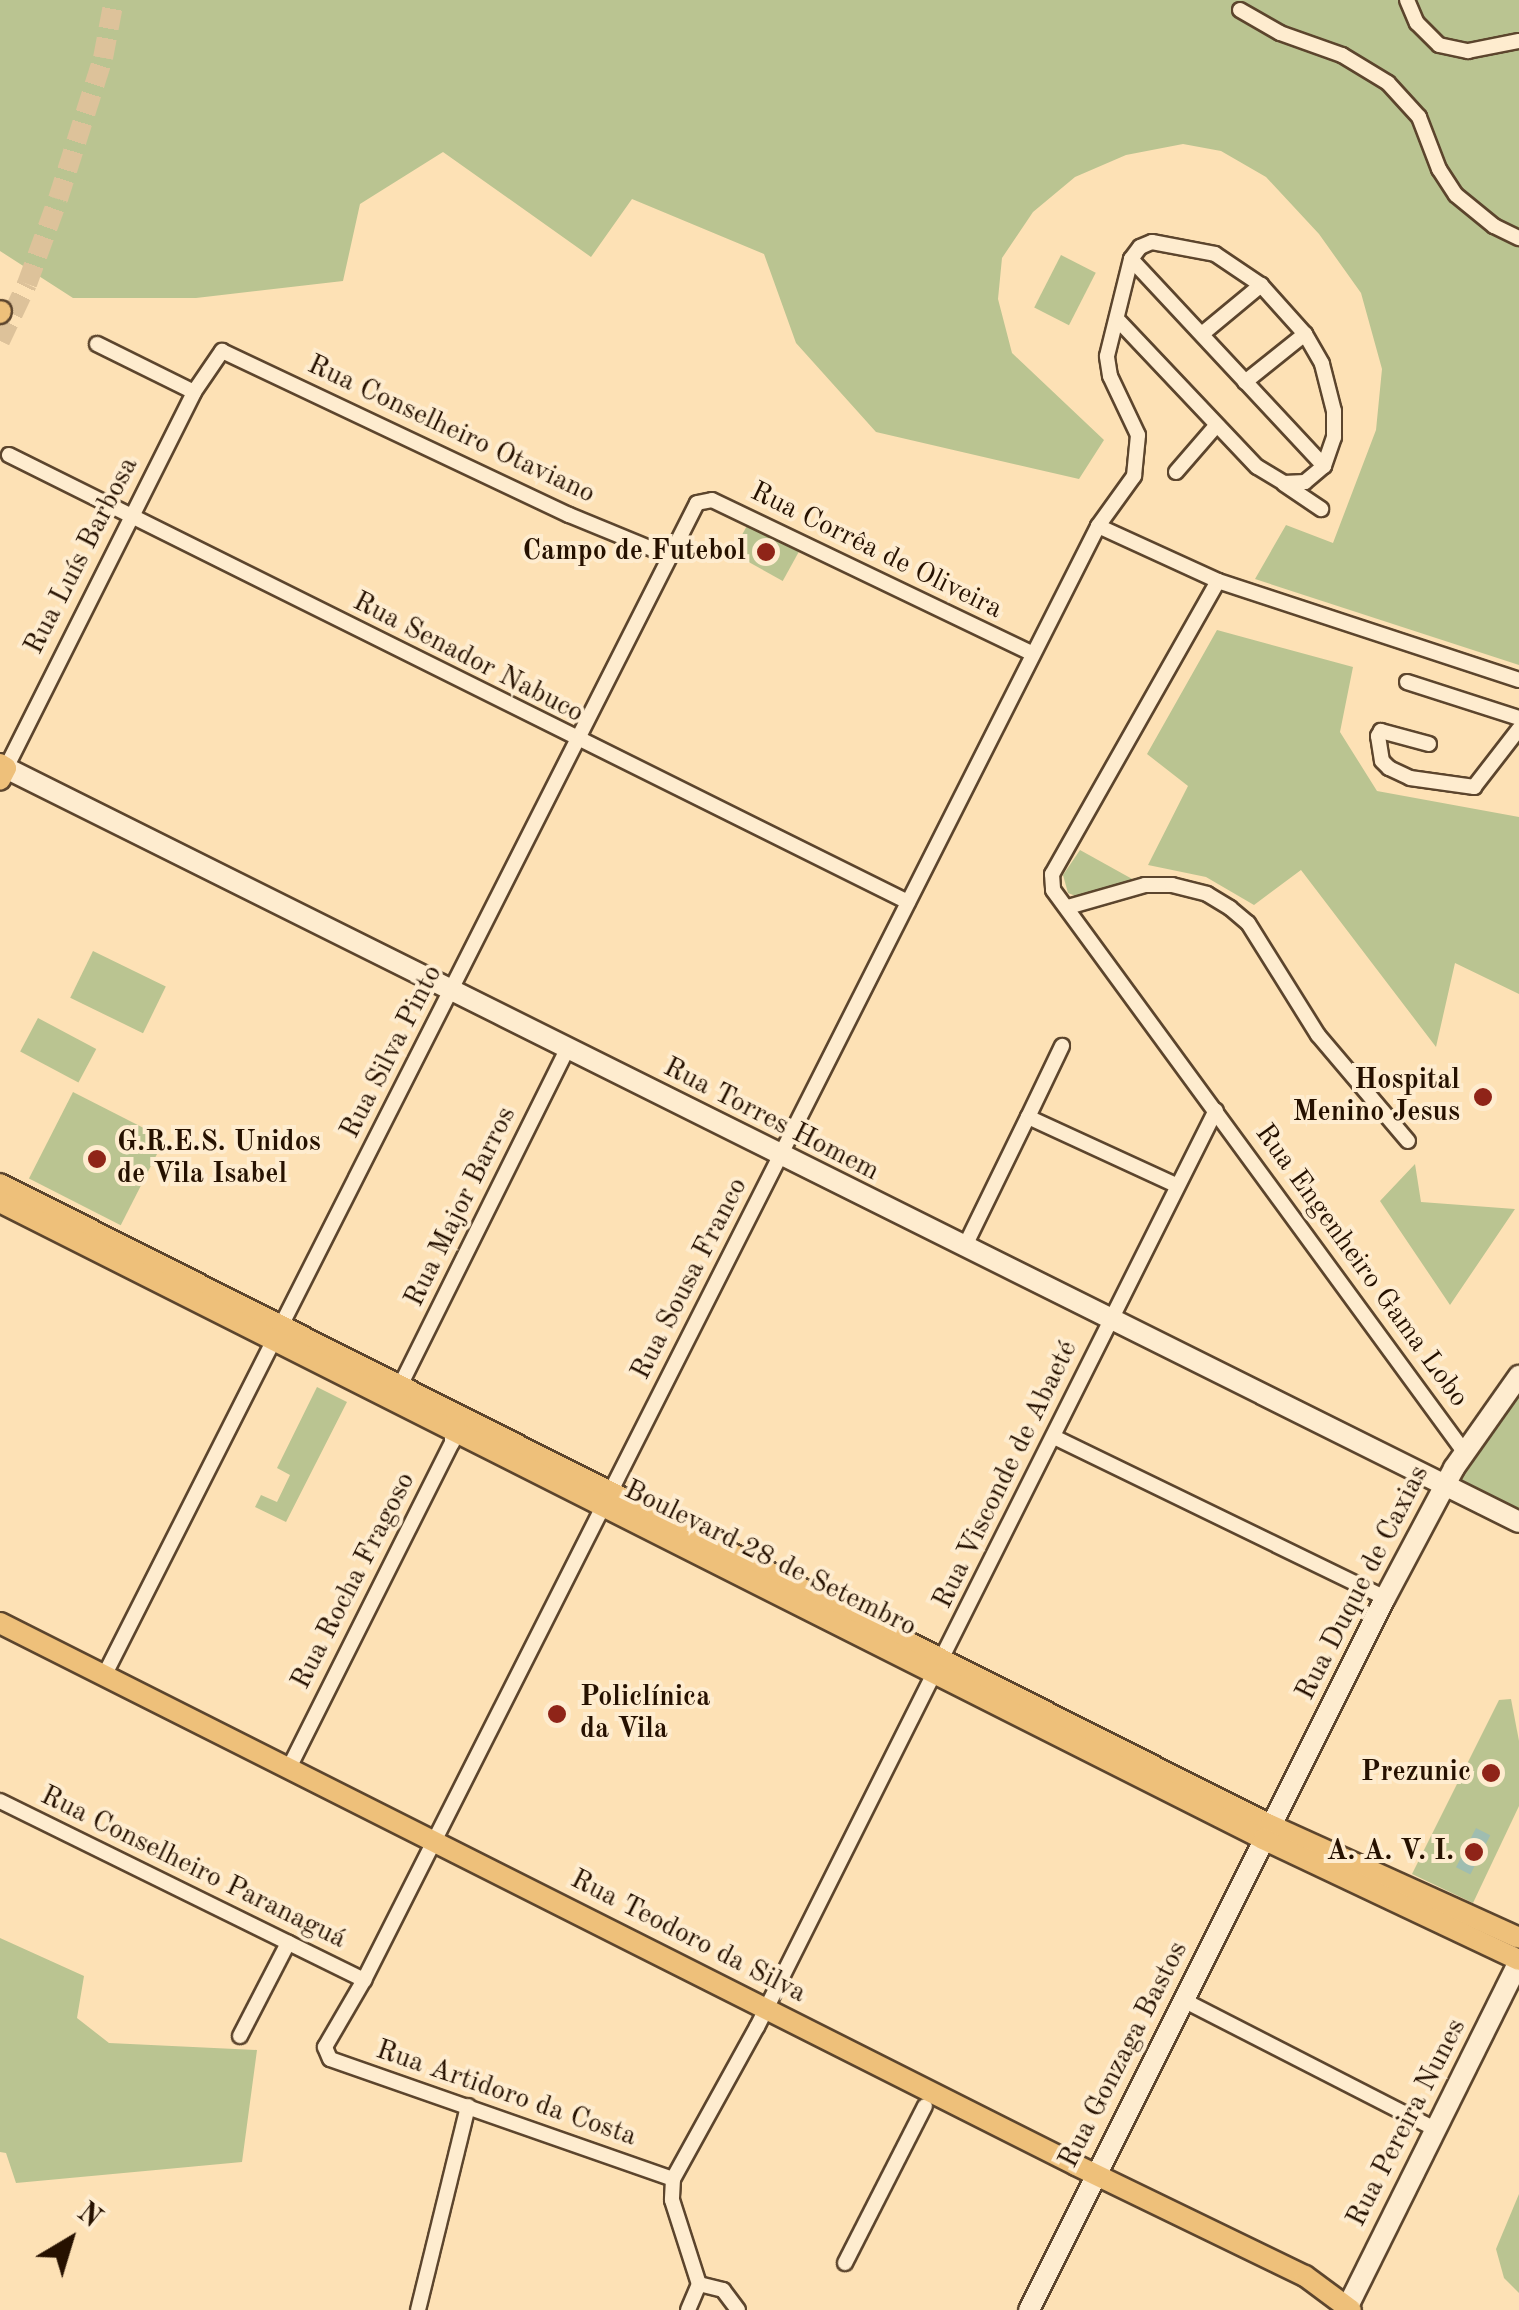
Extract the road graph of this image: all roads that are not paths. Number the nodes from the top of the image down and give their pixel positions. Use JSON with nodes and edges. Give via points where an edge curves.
{"nodes":[{"id":1,"x":1407,"y":0,"type":"edge"},
{"id":2,"x":1240,"y":10,"type":"dead end"},
{"id":3,"x":1519,"y":42,"type":"edge"},
{"id":4,"x":1519,"y":238,"type":"edge"},
{"id":5,"x":1130,"y":259,"type":"junction"},
{"id":6,"x":1261,"y":285,"type":"junction"},
{"id":7,"x":1118,"y":320,"type":"junction"},
{"id":8,"x":1202,"y":334,"type":"junction"},
{"id":9,"x":1306,"y":334,"type":"junction"},
{"id":10,"x":97,"y":344,"type":"dead end"},
{"id":11,"x":214,"y":356,"type":"joint"},
{"id":12,"x":1246,"y":382,"type":"junction"},
{"id":13,"x":194,"y":392,"type":"junction"},
{"id":14,"x":1215,"y":426,"type":"junction"},
{"id":15,"x":9,"y":455,"type":"dead end"},
{"id":16,"x":1324,"y":466,"type":"junction"},
{"id":17,"x":1176,"y":472,"type":"dead end"},
{"id":18,"x":1284,"y":483,"type":"junction"},
{"id":19,"x":697,"y":503,"type":"joint"},
{"id":20,"x":1321,"y":509,"type":"dead end"},
{"id":21,"x":132,"y":518,"type":"junction"},
{"id":22,"x":1098,"y":526,"type":"junction"},
{"id":23,"x":669,"y":556,"type":"junction"},
{"id":24,"x":1218,"y":582,"type":"junction"},
{"id":25,"x":1033,"y":654,"type":"junction"},
{"id":26,"x":1519,"y":680,"type":"edge"},
{"id":27,"x":1407,"y":682,"type":"dead end"},
{"id":28,"x":1519,"y":718,"type":"edge"},
{"id":29,"x":1519,"y":730,"type":"edge"},
{"id":30,"x":578,"y":741,"type":"junction"},
{"id":31,"x":1429,"y":744,"type":"dead end"},
{"id":32,"x":2,"y":771,"type":"edge"},
{"id":33,"x":908,"y":902,"type":"junction"},
{"id":34,"x":1068,"y":908,"type":"junction"},
{"id":35,"x":450,"y":992,"type":"junction"},
{"id":36,"x":1062,"y":1046,"type":"dead end"},
{"id":37,"x":568,"y":1049,"type":"junction"},
{"id":38,"x":1216,"y":1110,"type":"junction"},
{"id":39,"x":1028,"y":1117,"type":"junction"},
{"id":40,"x":1408,"y":1141,"type":"dead end"},
{"id":41,"x":780,"y":1156,"type":"junction"},
{"id":42,"x":0,"y":1184,"type":"edge"},
{"id":43,"x":1176,"y":1185,"type":"junction"},
{"id":44,"x":0,"y":1202,"type":"edge"},
{"id":45,"x":964,"y":1248,"type":"junction"},
{"id":46,"x":1112,"y":1320,"type":"junction"},
{"id":47,"x":279,"y":1332,"type":"junction"},
{"id":48,"x":1519,"y":1376,"type":"edge"},
{"id":49,"x":399,"y":1388,"type":"junction"},
{"id":50,"x":452,"y":1424,"type":"junction"},
{"id":51,"x":1054,"y":1438,"type":"junction"},
{"id":52,"x":1465,"y":1453,"type":"junction"},
{"id":53,"x":1445,"y":1484,"type":"junction"},
{"id":54,"x":606,"y":1501,"type":"junction"},
{"id":55,"x":1519,"y":1522,"type":"edge"},
{"id":56,"x":1384,"y":1598,"type":"junction"},
{"id":57,"x":0,"y":1622,"type":"edge"},
{"id":58,"x":940,"y":1664,"type":"junction"},
{"id":59,"x":104,"y":1676,"type":"junction"},
{"id":60,"x":289,"y":1768,"type":"junction"},
{"id":61,"x":0,"y":1801,"type":"edge"},
{"id":62,"x":1267,"y":1832,"type":"junction"},
{"id":63,"x":433,"y":1839,"type":"junction"},
{"id":64,"x":1519,"y":1938,"type":"edge"},
{"id":65,"x":288,"y":1943,"type":"junction"},
{"id":66,"x":1519,"y":1960,"type":"edge"},
{"id":67,"x":364,"y":1980,"type":"junction"},
{"id":68,"x":1182,"y":2000,"type":"junction"},
{"id":69,"x":766,"y":2007,"type":"junction"},
{"id":70,"x":240,"y":2036,"type":"dead end"},
{"id":71,"x":325,"y":2053,"type":"joint"},
{"id":72,"x":468,"y":2106,"type":"junction"},
{"id":73,"x":926,"y":2106,"type":"dead end"},
{"id":74,"x":1435,"y":2129,"type":"junction"},
{"id":75,"x":1095,"y":2174,"type":"junction"},
{"id":76,"x":672,"y":2179,"type":"junction"},
{"id":77,"x":845,"y":2263,"type":"dead end"},
{"id":78,"x":699,"y":2284,"type":"junction"},
{"id":79,"x":1346,"y":2309,"type":"edge"},
{"id":80,"x":418,"y":2310,"type":"edge"},
{"id":81,"x":688,"y":2310,"type":"edge"},
{"id":82,"x":738,"y":2310,"type":"edge"},
{"id":83,"x":1029,"y":2310,"type":"edge"}],
"edges":[{"from":1,"to":3,"type":"street","via":[[1439,45],[1468,51]]},
{"from":2,"to":4,"type":"street","via":[[1388,82],[1418,117],[1456,195]]},
{"from":5,"to":6,"type":"street","via":[[1152,242],[1184,246],[1214,254]]},
{"from":5,"to":7,"type":"street"},
{"from":5,"to":8,"type":"street"},
{"from":6,"to":8,"type":"street"},
{"from":6,"to":9,"type":"street"},
{"from":7,"to":14,"type":"street"},
{"from":7,"to":22,"type":"street","name":"Rua Sousa Franco","via":[[1107,356],[1110,376],[1138,435],[1139,457],[1124,496]]},
{"from":8,"to":12,"type":"street"},
{"from":9,"to":12,"type":"street"},
{"from":9,"to":16,"type":"street","via":[[1334,411]]},
{"from":10,"to":13,"type":"street"},
{"from":11,"to":13,"type":"street","name":"Rua Luís Barbosa"},
{"from":11,"to":23,"type":"street","name":"Rua Conselheiro Otaviano","via":[[231,352],[569,515]]},
{"from":12,"to":16,"type":"street"},
{"from":13,"to":21,"type":"street","name":"Rua Luís Barbosa"},
{"from":14,"to":17,"type":"street"},
{"from":14,"to":18,"type":"street"},
{"from":15,"to":21,"type":"street","name":"Rua Senador Nabuco"},
{"from":16,"to":18,"type":"street","via":[[1305,482]]},
{"from":18,"to":20,"type":"street"},
{"from":19,"to":23,"type":"street","name":"Rua Silva Pinto"},
{"from":19,"to":25,"type":"street","name":"Rua Corrêa de Oliveira","via":[[712,500]]},
{"from":21,"to":30,"type":"street","name":"Rua Senador Nabuco"},
{"from":21,"to":32,"type":"street","name":"Rua Luís Barbosa"},
{"from":22,"to":24,"type":"street"},
{"from":22,"to":25,"type":"street","name":"Rua Sousa Franco"},
{"from":23,"to":30,"type":"street","name":"Rua Silva Pinto"},
{"from":24,"to":26,"type":"street"},
{"from":24,"to":34,"type":"street","via":[[1052,874],[1053,890]]},
{"from":25,"to":33,"type":"street","name":"Rua Sousa Franco"},
{"from":27,"to":28,"type":"street"},
{"from":29,"to":31,"type":"street","via":[[1474,786],[1410,778],[1389,768],[1378,736],[1381,731]]},
{"from":30,"to":33,"type":"street","name":"Rua Senador Nabuco"},
{"from":30,"to":35,"type":"street","name":"Rua Silva Pinto"},
{"from":32,"to":35,"type":"street","name":"Rua Torres Homem"},
{"from":33,"to":41,"type":"street","name":"Rua Sousa Franco"},
{"from":34,"to":38,"type":"street","name":"Rua Engenheiro Gama Lobo"},
{"from":34,"to":40,"type":"street","via":[[1145,885],[1208,894],[1230,908],[1248,923],[1318,1035]]},
{"from":35,"to":37,"type":"street","name":"Rua Torres Homem"},
{"from":35,"to":47,"type":"street","name":"Rua Silva Pinto"},
{"from":36,"to":39,"type":"street"},
{"from":37,"to":41,"type":"street","name":"Rua Torres Homem"},
{"from":37,"to":49,"type":"street","name":"Rua Major Barros"},
{"from":38,"to":43,"type":"street","name":"Rua Visconde de Abaeté"},
{"from":38,"to":52,"type":"street","name":"Rua Engenheiro Gama Lobo"},
{"from":39,"to":43,"type":"street"},
{"from":39,"to":45,"type":"street"},
{"from":41,"to":45,"type":"street","name":"Rua Torres Homem"},
{"from":41,"to":54,"type":"street","name":"Rua Sousa Franco"},
{"from":42,"to":47,"type":"main road","name":"Boulevard 28 de Setembro"},
{"from":43,"to":46,"type":"street","name":"Rua Visconde de Abaeté"},
{"from":44,"to":47,"type":"main road","name":"Boulevard 28 de Setembro"},
{"from":45,"to":46,"type":"street","name":"Rua Torres Homem"},
{"from":46,"to":51,"type":"street","name":"Rua Visconde de Abaeté"},
{"from":46,"to":53,"type":"street","name":"Rua Torres Homem"},
{"from":47,"to":49,"type":"main road","name":"Boulevard 28 de Setembro"},
{"from":47,"to":50,"type":"main road","name":"Boulevard 28 de Setembro"},
{"from":47,"to":59,"type":"street","name":"Rua Silva Pinto"},
{"from":48,"to":52,"type":"street","name":"Rua Duque de Caxias"},
{"from":49,"to":50,"type":"main road","name":"Boulevard 28 de Setembro"},
{"from":50,"to":54,"type":"main road","name":"Boulevard 28 de Setembro"},
{"from":50,"to":60,"type":"street","name":"Rua Rocha Fragoso"},
{"from":51,"to":56,"type":"street"},
{"from":51,"to":58,"type":"street","name":"Rua Visconde de Abaeté"},
{"from":52,"to":53,"type":"street","name":"Rua Duque de Caxias"},
{"from":53,"to":55,"type":"street","name":"Rua Torres Homem"},
{"from":53,"to":56,"type":"street","name":"Rua Duque de Caxias"},
{"from":54,"to":58,"type":"main road","name":"Boulevard 28 de Setembro"},
{"from":54,"to":63,"type":"street","name":"Rua Sousa Franco"},
{"from":56,"to":62,"type":"street","name":"Rua Duque de Caxias"},
{"from":57,"to":59,"type":"main road","name":"Rua Teodoro da Silva"},
{"from":58,"to":62,"type":"main road","name":"Boulevard 28 de Setembro"},
{"from":58,"to":69,"type":"street","name":"Rua Visconde de Abaeté"},
{"from":59,"to":60,"type":"main road","name":"Rua Teodoro da Silva"},
{"from":60,"to":63,"type":"main road","name":"Rua Teodoro da Silva"},
{"from":61,"to":65,"type":"street","name":"Rua Conselheiro Paranaguá"},
{"from":62,"to":64,"type":"main road","name":"Boulevard 28 de Setembro"},
{"from":62,"to":66,"type":"main road","name":"Boulevard 28 de Setembro"},
{"from":62,"to":68,"type":"street","name":"Rua Gonzaga Bastos"},
{"from":63,"to":67,"type":"street","name":"Rua Sousa Franco"},
{"from":63,"to":69,"type":"main road","name":"Rua Teodoro da Silva"},
{"from":65,"to":67,"type":"street","name":"Rua Conselheiro Paranaguá"},
{"from":65,"to":70,"type":"street"},
{"from":66,"to":74,"type":"street","name":"Rua Pereira Nunes"},
{"from":67,"to":71,"type":"street","name":"Rua Sousa Franco"},
{"from":68,"to":74,"type":"street"},
{"from":68,"to":75,"type":"street","name":"Rua Gonzaga Bastos"},
{"from":69,"to":75,"type":"main road","name":"Rua Teodoro da Silva"},
{"from":69,"to":76,"type":"street","name":"Rua Visconde de Abaeté"},
{"from":71,"to":72,"type":"street","name":"Rua Artidoro da Costa"},
{"from":72,"to":76,"type":"street","name":"Rua Artidoro da Costa"},
{"from":72,"to":80,"type":"street"},
{"from":73,"to":77,"type":"street"},
{"from":74,"to":79,"type":"street","name":"Rua Pereira Nunes"},
{"from":75,"to":79,"type":"main road","name":"Rua Teodoro da Silva","via":[[1305,2276]]},
{"from":75,"to":83,"type":"street","name":"Rua Gonzaga Bastos"},
{"from":76,"to":78,"type":"street","via":[[672,2200]]},
{"from":78,"to":81,"type":"street"},
{"from":78,"to":82,"type":"street","via":[[722,2290]]}]}
